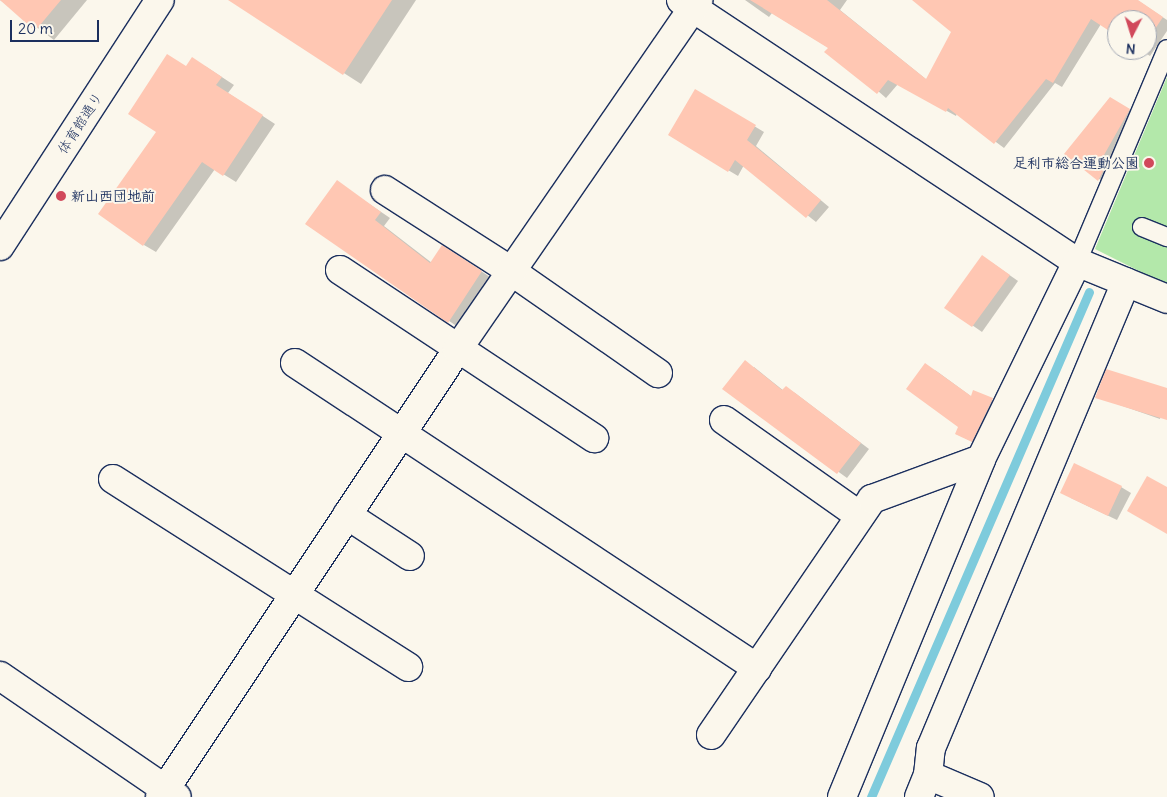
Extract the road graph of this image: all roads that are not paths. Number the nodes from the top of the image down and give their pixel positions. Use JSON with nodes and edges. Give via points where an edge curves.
{"nodes":[{"id":1,"x":160,"y":0,"type":"edge"},
{"id":2,"x":691,"y":3,"type":"edge"},
{"id":3,"x":1167,"y":49,"type":"edge"},
{"id":4,"x":385,"y":190,"type":"dead end"},
{"id":5,"x":1142,"y":227,"type":"dead end"},
{"id":6,"x":1167,"y":237,"type":"edge"},
{"id":7,"x":0,"y":246,"type":"edge"},
{"id":8,"x":1077,"y":262,"type":"junction"},
{"id":9,"x":340,"y":270,"type":"dead end"},
{"id":10,"x":511,"y":271,"type":"junction"},
{"id":11,"x":1126,"y":282,"type":"junction"},
{"id":12,"x":1167,"y":299,"type":"edge"},
{"id":13,"x":457,"y":350,"type":"junction"},
{"id":14,"x":295,"y":363,"type":"dead end"},
{"id":15,"x":658,"y":373,"type":"dead end"},
{"id":16,"x":724,"y":420,"type":"dead end"},
{"id":17,"x":402,"y":433,"type":"junction"},
{"id":18,"x":594,"y":438,"type":"dead end"},
{"id":19,"x":982,"y":459,"type":"junction"},
{"id":20,"x":113,"y":479,"type":"dead end"},
{"id":21,"x":347,"y":515,"type":"junction"},
{"id":22,"x":860,"y":516,"type":"junction"},
{"id":23,"x":410,"y":556,"type":"dead end"},
{"id":24,"x":294,"y":595,"type":"junction"},
{"id":25,"x":408,"y":667,"type":"dead end"},
{"id":26,"x":757,"y":668,"type":"junction"},
{"id":27,"x":0,"y":676,"type":"edge"},
{"id":28,"x":711,"y":734,"type":"dead end"},
{"id":29,"x":924,"y":786,"type":"edge"},
{"id":30,"x":168,"y":794,"type":"edge"},
{"id":31,"x":842,"y":797,"type":"edge"},
{"id":32,"x":980,"y":797,"type":"edge"}],
"edges":[{"from":1,"to":7,"type":"street","name":"体育館通り"},
{"from":2,"to":8,"type":"street"},
{"from":2,"to":10,"type":"street"},
{"from":3,"to":8,"type":"lane"},
{"from":4,"to":10,"type":"street"},
{"from":5,"to":6,"type":"lane"},
{"from":8,"to":11,"type":"street"},
{"from":8,"to":19,"type":"street"},
{"from":9,"to":13,"type":"street"},
{"from":10,"to":13,"type":"street"},
{"from":10,"to":15,"type":"street"},
{"from":11,"to":12,"type":"street"},
{"from":11,"to":29,"type":"street","via":[[931,748]]},
{"from":13,"to":17,"type":"street"},
{"from":13,"to":18,"type":"street"},
{"from":14,"to":17,"type":"street"},
{"from":16,"to":22,"type":"street"},
{"from":17,"to":21,"type":"street"},
{"from":17,"to":26,"type":"street"},
{"from":19,"to":22,"type":"street","via":[[872,499]]},
{"from":19,"to":31,"type":"street"},
{"from":20,"to":24,"type":"street"},
{"from":21,"to":23,"type":"street"},
{"from":21,"to":24,"type":"street"},
{"from":22,"to":26,"type":"street"},
{"from":24,"to":25,"type":"street"},
{"from":24,"to":30,"type":"street"},
{"from":26,"to":28,"type":"street"},
{"from":27,"to":30,"type":"street"},
{"from":29,"to":32,"type":"street"}]}
